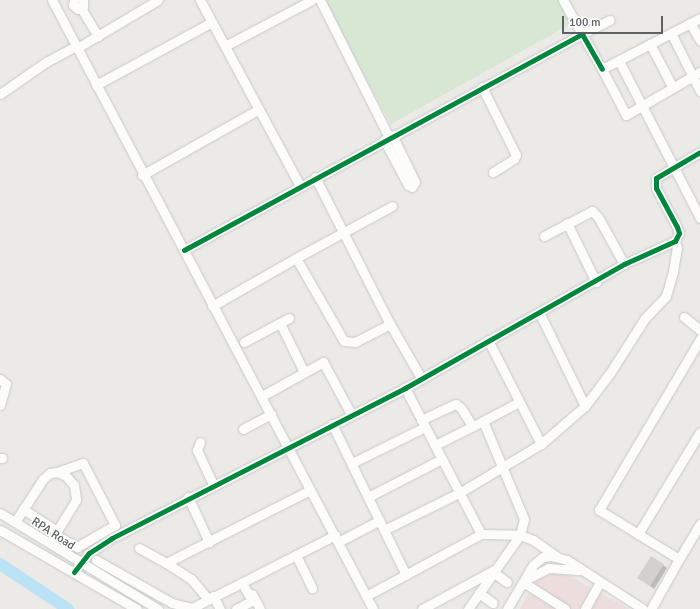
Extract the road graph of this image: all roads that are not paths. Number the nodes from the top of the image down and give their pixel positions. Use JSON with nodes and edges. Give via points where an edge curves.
{"nodes":[{"id":1,"x":52,"y":0,"type":"edge"},
{"id":2,"x":74,"y":0,"type":"edge"},
{"id":3,"x":158,"y":0,"type":"edge"},
{"id":4,"x":200,"y":0,"type":"edge"},
{"id":5,"x":312,"y":0,"type":"edge"},
{"id":6,"x":320,"y":0,"type":"edge"},
{"id":7,"x":563,"y":0,"type":"edge"},
{"id":8,"x":82,"y":4,"type":"edge"},
{"id":9,"x":700,"y":18,"type":"edge"},
{"id":10,"x":610,"y":20,"type":"dead end"},
{"id":11,"x":212,"y":22,"type":"junction"},
{"id":12,"x":690,"y":23,"type":"junction"},
{"id":13,"x":671,"y":33,"type":"junction"},
{"id":14,"x":582,"y":34,"type":"junction"},
{"id":15,"x":98,"y":36,"type":"junction"},
{"id":16,"x":700,"y":40,"type":"edge"},
{"id":17,"x":650,"y":44,"type":"junction"},
{"id":18,"x":225,"y":46,"type":"junction"},
{"id":19,"x":76,"y":47,"type":"junction"},
{"id":20,"x":619,"y":61,"type":"junction"},
{"id":21,"x":602,"y":69,"type":"junction"},
{"id":22,"x":696,"y":74,"type":"edge"},
{"id":23,"x":96,"y":85,"type":"junction"},
{"id":24,"x":672,"y":86,"type":"junction"},
{"id":25,"x":482,"y":87,"type":"junction"},
{"id":26,"x":700,"y":91,"type":"edge"},
{"id":27,"x":0,"y":94,"type":"edge"},
{"id":28,"x":642,"y":106,"type":"junction"},
{"id":29,"x":259,"y":109,"type":"junction"},
{"id":30,"x":388,"y":137,"type":"junction"},
{"id":31,"x":700,"y":152,"type":"edge"},
{"id":32,"x":673,"y":167,"type":"junction"},
{"id":33,"x":493,"y":172,"type":"dead end"},
{"id":34,"x":142,"y":176,"type":"junction"},
{"id":35,"x":315,"y":177,"type":"junction"},
{"id":36,"x":300,"y":186,"type":"junction"},
{"id":37,"x":392,"y":206,"type":"dead end"},
{"id":38,"x":700,"y":218,"type":"edge"},
{"id":39,"x":567,"y":223,"type":"junction"},
{"id":40,"x":344,"y":232,"type":"junction"},
{"id":41,"x":544,"y":236,"type":"dead end"},
{"id":42,"x":675,"y":241,"type":"junction"},
{"id":43,"x":184,"y":250,"type":"junction"},
{"id":44,"x":296,"y":258,"type":"junction"},
{"id":45,"x":624,"y":264,"type":"junction"},
{"id":46,"x":596,"y":282,"type":"junction"},
{"id":47,"x":212,"y":306,"type":"junction"},
{"id":48,"x":540,"y":314,"type":"junction"},
{"id":49,"x":684,"y":316,"type":"dead end"},
{"id":50,"x":289,"y":318,"type":"dead end"},
{"id":51,"x":280,"y":323,"type":"junction"},
{"id":52,"x":390,"y":324,"type":"junction"},
{"id":53,"x":700,"y":330,"type":"edge"},
{"id":54,"x":700,"y":339,"type":"edge"},
{"id":55,"x":488,"y":340,"type":"junction"},
{"id":56,"x":244,"y":342,"type":"dead end"},
{"id":57,"x":304,"y":372,"type":"junction"},
{"id":58,"x":0,"y":378,"type":"edge"},
{"id":59,"x":420,"y":378,"type":"junction"},
{"id":60,"x":405,"y":388,"type":"junction"},
{"id":61,"x":262,"y":396,"type":"junction"},
{"id":62,"x":520,"y":402,"type":"junction"},
{"id":63,"x":0,"y":405,"type":"edge"},
{"id":64,"x":585,"y":406,"type":"junction"},
{"id":65,"x":271,"y":414,"type":"junction"},
{"id":66,"x":350,"y":414,"type":"junction"},
{"id":67,"x":483,"y":421,"type":"junction"},
{"id":68,"x":332,"y":424,"type":"junction"},
{"id":69,"x":423,"y":424,"type":"junction"},
{"id":70,"x":473,"y":426,"type":"junction"},
{"id":71,"x":243,"y":429,"type":"dead end"},
{"id":72,"x":700,"y":432,"type":"edge"},
{"id":73,"x":200,"y":442,"type":"dead end"},
{"id":74,"x":541,"y":444,"type":"junction"},
{"id":75,"x":435,"y":445,"type":"junction"},
{"id":76,"x":287,"y":447,"type":"junction"},
{"id":77,"x":442,"y":459,"type":"junction"},
{"id":78,"x":352,"y":463,"type":"junction"},
{"id":79,"x":502,"y":467,"type":"junction"},
{"id":80,"x":58,"y":472,"type":"junction"},
{"id":81,"x":213,"y":484,"type":"junction"},
{"id":82,"x":310,"y":490,"type":"junction"},
{"id":83,"x":459,"y":493,"type":"junction"},
{"id":84,"x":188,"y":497,"type":"junction"},
{"id":85,"x":368,"y":497,"type":"junction"},
{"id":86,"x":23,"y":509,"type":"junction"},
{"id":87,"x":0,"y":513,"type":"edge"},
{"id":88,"x":380,"y":520,"type":"junction"},
{"id":89,"x":15,"y":522,"type":"junction"},
{"id":90,"x":700,"y":524,"type":"edge"},
{"id":91,"x":0,"y":530,"type":"edge"},
{"id":92,"x":384,"y":530,"type":"junction"},
{"id":93,"x":56,"y":532,"type":"junction"},
{"id":94,"x":481,"y":534,"type":"junction"},
{"id":95,"x":638,"y":534,"type":"junction"},
{"id":96,"x":520,"y":535,"type":"junction"},
{"id":97,"x":336,"y":539,"type":"junction"},
{"id":98,"x":209,"y":542,"type":"junction"},
{"id":99,"x":50,"y":543,"type":"junction"},
{"id":100,"x":139,"y":548,"type":"dead end"},
{"id":101,"x":296,"y":555,"type":"junction"},
{"id":102,"x":557,"y":557,"type":"junction"},
{"id":103,"x":679,"y":559,"type":"junction"},
{"id":104,"x":96,"y":560,"type":"dead end"},
{"id":105,"x":80,"y":563,"type":"junction"},
{"id":106,"x":166,"y":563,"type":"junction"},
{"id":107,"x":495,"y":570,"type":"junction"},
{"id":108,"x":581,"y":570,"type":"junction"},
{"id":109,"x":74,"y":572,"type":"junction"},
{"id":110,"x":406,"y":575,"type":"junction"},
{"id":111,"x":243,"y":582,"type":"junction"},
{"id":112,"x":507,"y":582,"type":"dead end"},
{"id":113,"x":523,"y":582,"type":"junction"},
{"id":114,"x":600,"y":582,"type":"junction"},
{"id":115,"x":312,"y":588,"type":"dead end"},
{"id":116,"x":479,"y":593,"type":"junction"},
{"id":117,"x":366,"y":596,"type":"junction"},
{"id":118,"x":211,"y":598,"type":"junction"},
{"id":119,"x":253,"y":600,"type":"junction"},
{"id":120,"x":493,"y":603,"type":"dead end"},
{"id":121,"x":629,"y":605,"type":"edge"},
{"id":122,"x":126,"y":606,"type":"edge"},
{"id":123,"x":554,"y":606,"type":"edge"},
{"id":124,"x":191,"y":608,"type":"edge"},
{"id":125,"x":137,"y":609,"type":"edge"},
{"id":126,"x":158,"y":609,"type":"edge"},
{"id":127,"x":220,"y":609,"type":"edge"},
{"id":128,"x":236,"y":609,"type":"edge"},
{"id":129,"x":260,"y":609,"type":"edge"},
{"id":130,"x":373,"y":609,"type":"edge"},
{"id":131,"x":422,"y":609,"type":"edge"},
{"id":132,"x":468,"y":609,"type":"edge"},
{"id":133,"x":507,"y":609,"type":"edge"},
{"id":134,"x":565,"y":609,"type":"edge"},
{"id":135,"x":585,"y":609,"type":"edge"},
{"id":136,"x":643,"y":609,"type":"edge"},
{"id":137,"x":651,"y":609,"type":"edge"}],
"edges":[{"from":1,"to":19,"type":"street"},
{"from":2,"to":8,"type":"street","via":[[74,7]]},
{"from":3,"to":15,"type":"street"},
{"from":4,"to":11,"type":"street"},
{"from":5,"to":18,"type":"street"},
{"from":6,"to":30,"type":"street"},
{"from":7,"to":14,"type":"street"},
{"from":8,"to":15,"type":"street"},
{"from":9,"to":12,"type":"street"},
{"from":10,"to":14,"type":"street"},
{"from":11,"to":18,"type":"street"},
{"from":11,"to":23,"type":"street"},
{"from":12,"to":13,"type":"street"},
{"from":12,"to":16,"type":"street"},
{"from":13,"to":17,"type":"street"},
{"from":13,"to":22,"type":"street"},
{"from":14,"to":21,"type":"street"},
{"from":14,"to":25,"type":"street"},
{"from":15,"to":19,"type":"street"},
{"from":17,"to":20,"type":"street"},
{"from":17,"to":24,"type":"street"},
{"from":18,"to":29,"type":"street"},
{"from":19,"to":23,"type":"street"},
{"from":19,"to":27,"type":"street","via":[[46,62]]},
{"from":20,"to":21,"type":"street"},
{"from":20,"to":28,"type":"street"},
{"from":21,"to":28,"type":"street","via":[[626,115]]},
{"from":22,"to":24,"type":"street"},
{"from":22,"to":26,"type":"street"},
{"from":23,"to":34,"type":"street"},
{"from":24,"to":28,"type":"street"},
{"from":25,"to":30,"type":"street"},
{"from":25,"to":33,"type":"street","via":[[516,155],[514,159]]},
{"from":28,"to":32,"type":"street"},
{"from":29,"to":34,"type":"street"},
{"from":29,"to":36,"type":"street"},
{"from":30,"to":30,"type":"street","via":[[408,185],[412,187],[415,182]]},
{"from":30,"to":35,"type":"street"},
{"from":31,"to":32,"type":"street"},
{"from":32,"to":38,"type":"street"},
{"from":32,"to":42,"type":"street","via":[[659,174],[654,183],[677,227]]},
{"from":34,"to":43,"type":"street"},
{"from":35,"to":36,"type":"street"},
{"from":35,"to":40,"type":"street"},
{"from":36,"to":43,"type":"street"},
{"from":37,"to":40,"type":"street"},
{"from":39,"to":41,"type":"street"},
{"from":39,"to":45,"type":"street","via":[[588,212],[595,213]]},
{"from":39,"to":46,"type":"street"},
{"from":40,"to":44,"type":"street"},
{"from":40,"to":52,"type":"street"},
{"from":42,"to":45,"type":"street"},
{"from":42,"to":64,"type":"street","via":[[677,248],[666,296],[645,318],[610,373]]},
{"from":43,"to":47,"type":"street"},
{"from":44,"to":47,"type":"street"},
{"from":44,"to":52,"type":"street","via":[[344,341],[355,342]]},
{"from":45,"to":46,"type":"street"},
{"from":46,"to":48,"type":"street"},
{"from":47,"to":61,"type":"street"},
{"from":48,"to":55,"type":"street"},
{"from":48,"to":64,"type":"street"},
{"from":49,"to":53,"type":"street"},
{"from":50,"to":51,"type":"street"},
{"from":51,"to":56,"type":"street"},
{"from":51,"to":57,"type":"street"},
{"from":52,"to":59,"type":"street"},
{"from":54,"to":95,"type":"street","via":[[599,510]]},
{"from":55,"to":59,"type":"street"},
{"from":55,"to":62,"type":"street"},
{"from":57,"to":61,"type":"street"},
{"from":57,"to":66,"type":"street","via":[[323,362]]},
{"from":58,"to":63,"type":"street","via":[[6,384]]},
{"from":59,"to":60,"type":"street"},
{"from":60,"to":66,"type":"street"},
{"from":60,"to":69,"type":"street"},
{"from":61,"to":65,"type":"street"},
{"from":62,"to":67,"type":"street"},
{"from":62,"to":74,"type":"street"},
{"from":64,"to":74,"type":"street"},
{"from":65,"to":71,"type":"street"},
{"from":65,"to":76,"type":"street"},
{"from":66,"to":68,"type":"street"},
{"from":67,"to":70,"type":"street"},
{"from":67,"to":79,"type":"street"},
{"from":68,"to":76,"type":"street"},
{"from":68,"to":78,"type":"street"},
{"from":69,"to":70,"type":"street","via":[[456,404]]},
{"from":69,"to":75,"type":"street"},
{"from":69,"to":78,"type":"street"},
{"from":70,"to":75,"type":"street"},
{"from":72,"to":95,"type":"street"},
{"from":73,"to":81,"type":"street","via":[[197,450]]},
{"from":74,"to":79,"type":"street"},
{"from":75,"to":77,"type":"street"},
{"from":76,"to":81,"type":"street"},
{"from":76,"to":82,"type":"street"},
{"from":77,"to":83,"type":"street"},
{"from":77,"to":85,"type":"street"},
{"from":78,"to":85,"type":"street"},
{"from":79,"to":83,"type":"street"},
{"from":79,"to":96,"type":"street","via":[[524,519]]},
{"from":80,"to":86,"type":"street","via":[[50,473],[43,479]]},
{"from":80,"to":93,"type":"street","via":[[71,480],[77,492],[76,500]]},
{"from":80,"to":93,"type":"street","via":[[83,463],[116,525],[77,547]]},
{"from":81,"to":84,"type":"street"},
{"from":82,"to":97,"type":"street"},
{"from":82,"to":98,"type":"street"},
{"from":83,"to":92,"type":"street"},
{"from":83,"to":94,"type":"street"},
{"from":84,"to":98,"type":"street"},
{"from":84,"to":105,"type":"street","via":[[99,545]]},
{"from":85,"to":88,"type":"street"},
{"from":86,"to":89,"type":"street"},
{"from":86,"to":93,"type":"street"},
{"from":87,"to":89,"type":"street","name":"RPA Road"},
{"from":88,"to":92,"type":"street"},
{"from":88,"to":97,"type":"street"},
{"from":89,"to":99,"type":"street","name":"RPA Road"},
{"from":90,"to":103,"type":"street"},
{"from":91,"to":109,"type":"street"},
{"from":92,"to":110,"type":"street"},
{"from":93,"to":99,"type":"street"},
{"from":94,"to":96,"type":"street"},
{"from":94,"to":110,"type":"street"},
{"from":95,"to":103,"type":"street"},
{"from":96,"to":102,"type":"street","via":[[533,540]]},
{"from":96,"to":107,"type":"street"},
{"from":97,"to":101,"type":"street"},
{"from":97,"to":117,"type":"street"},
{"from":98,"to":106,"type":"street"},
{"from":99,"to":105,"type":"street","name":"RPA Road"},
{"from":100,"to":106,"type":"street"},
{"from":101,"to":111,"type":"street"},
{"from":101,"to":115,"type":"street"},
{"from":102,"to":108,"type":"street","via":[[567,560]]},
{"from":102,"to":113,"type":"street","via":[[543,557],[538,560]]},
{"from":103,"to":137,"type":"street"},
{"from":104,"to":124,"type":"street","via":[[172,603]]},
{"from":105,"to":109,"type":"street"},
{"from":105,"to":126,"type":"street","name":"RPA Road"},
{"from":106,"to":118,"type":"street","via":[[191,579]]},
{"from":107,"to":112,"type":"street"},
{"from":107,"to":116,"type":"street"},
{"from":107,"to":131,"type":"street"},
{"from":108,"to":113,"type":"street","via":[[549,568]]},
{"from":108,"to":114,"type":"street"},
{"from":109,"to":122,"type":"street"},
{"from":110,"to":117,"type":"street"},
{"from":111,"to":118,"type":"street"},
{"from":111,"to":119,"type":"street"},
{"from":113,"to":123,"type":"street"},
{"from":113,"to":133,"type":"street"},
{"from":114,"to":121,"type":"street"},
{"from":114,"to":135,"type":"street"},
{"from":116,"to":120,"type":"street"},
{"from":116,"to":132,"type":"street"},
{"from":117,"to":130,"type":"street"},
{"from":118,"to":124,"type":"street"},
{"from":118,"to":127,"type":"street"},
{"from":119,"to":128,"type":"street"},
{"from":119,"to":129,"type":"street"},
{"from":121,"to":136,"type":"street"},
{"from":122,"to":125,"type":"street"},
{"from":123,"to":134,"type":"street"}]}
